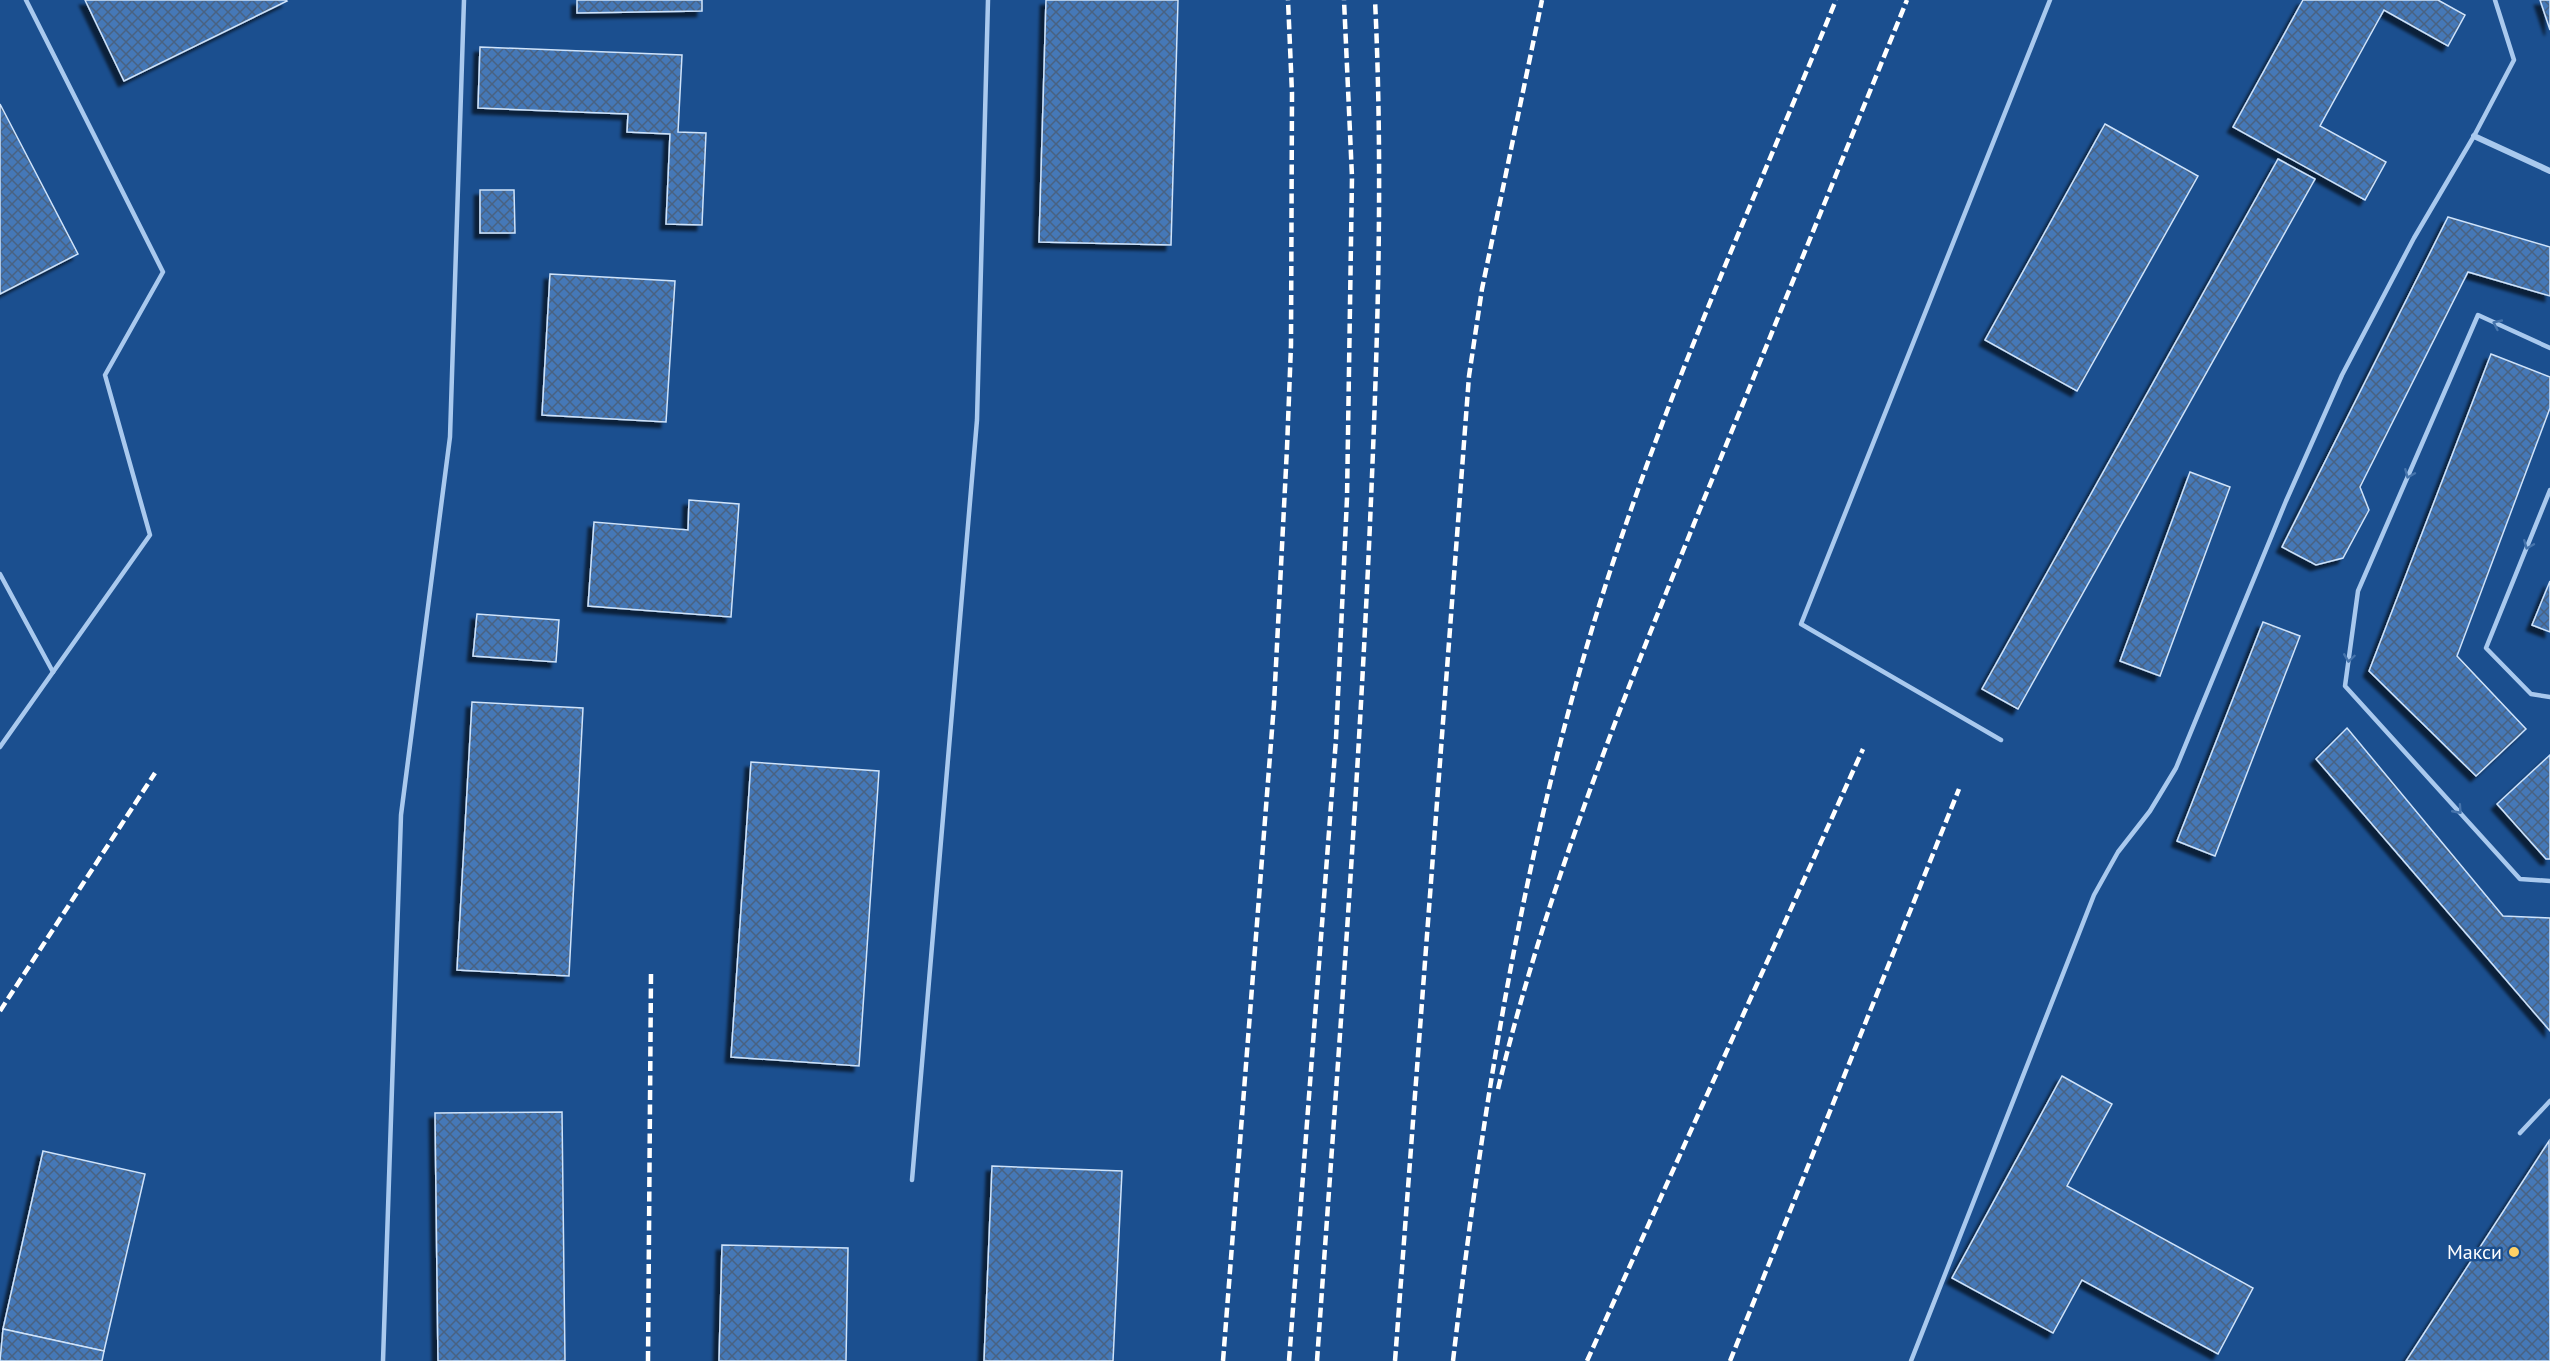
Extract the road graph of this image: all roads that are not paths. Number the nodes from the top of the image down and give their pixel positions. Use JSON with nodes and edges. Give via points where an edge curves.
{"nodes":[{"id":1,"x":26,"y":0,"type":"edge"},
{"id":2,"x":464,"y":0,"type":"edge"},
{"id":3,"x":988,"y":0,"type":"edge"},
{"id":4,"x":2050,"y":0,"type":"edge"},
{"id":5,"x":2495,"y":0,"type":"edge"},
{"id":6,"x":2474,"y":136,"type":"junction"},
{"id":7,"x":2550,"y":171,"type":"edge"},
{"id":8,"x":2550,"y":348,"type":"edge"},
{"id":9,"x":2550,"y":490,"type":"edge"},
{"id":10,"x":0,"y":574,"type":"edge"},
{"id":11,"x":53,"y":672,"type":"junction"},
{"id":12,"x":2550,"y":697,"type":"edge"},
{"id":13,"x":2001,"y":740,"type":"dead end"},
{"id":14,"x":0,"y":747,"type":"edge"},
{"id":15,"x":2550,"y":881,"type":"edge"},
{"id":16,"x":2550,"y":1101,"type":"edge"},
{"id":17,"x":2520,"y":1133,"type":"dead end"},
{"id":18,"x":912,"y":1180,"type":"dead end"},
{"id":19,"x":383,"y":1361,"type":"edge"},
{"id":20,"x":1911,"y":1361,"type":"edge"}],
"edges":[{"from":1,"to":11,"type":"lane","via":[[163,272],[105,375],[150,535]]},
{"from":2,"to":19,"type":"lane","via":[[450,437],[401,814]]},
{"from":3,"to":18,"type":"lane","via":[[977,420]]},
{"from":4,"to":13,"type":"lane","via":[[1801,624]]},
{"from":5,"to":6,"type":"lane","via":[[2514,60]]},
{"from":6,"to":7,"type":"street"},
{"from":6,"to":20,"type":"lane","via":[[2414,238],[2342,375],[2176,768],[2150,811],[2118,852],[2094,895]]},
{"from":8,"to":15,"type":"lane","one_way":true,"via":[[2478,315],[2358,591],[2345,686],[2520,879]]},
{"from":9,"to":12,"type":"lane","one_way":true,"via":[[2486,648],[2531,694]]},
{"from":10,"to":11,"type":"lane"},
{"from":11,"to":14,"type":"lane"},
{"from":16,"to":17,"type":"lane"}]}
